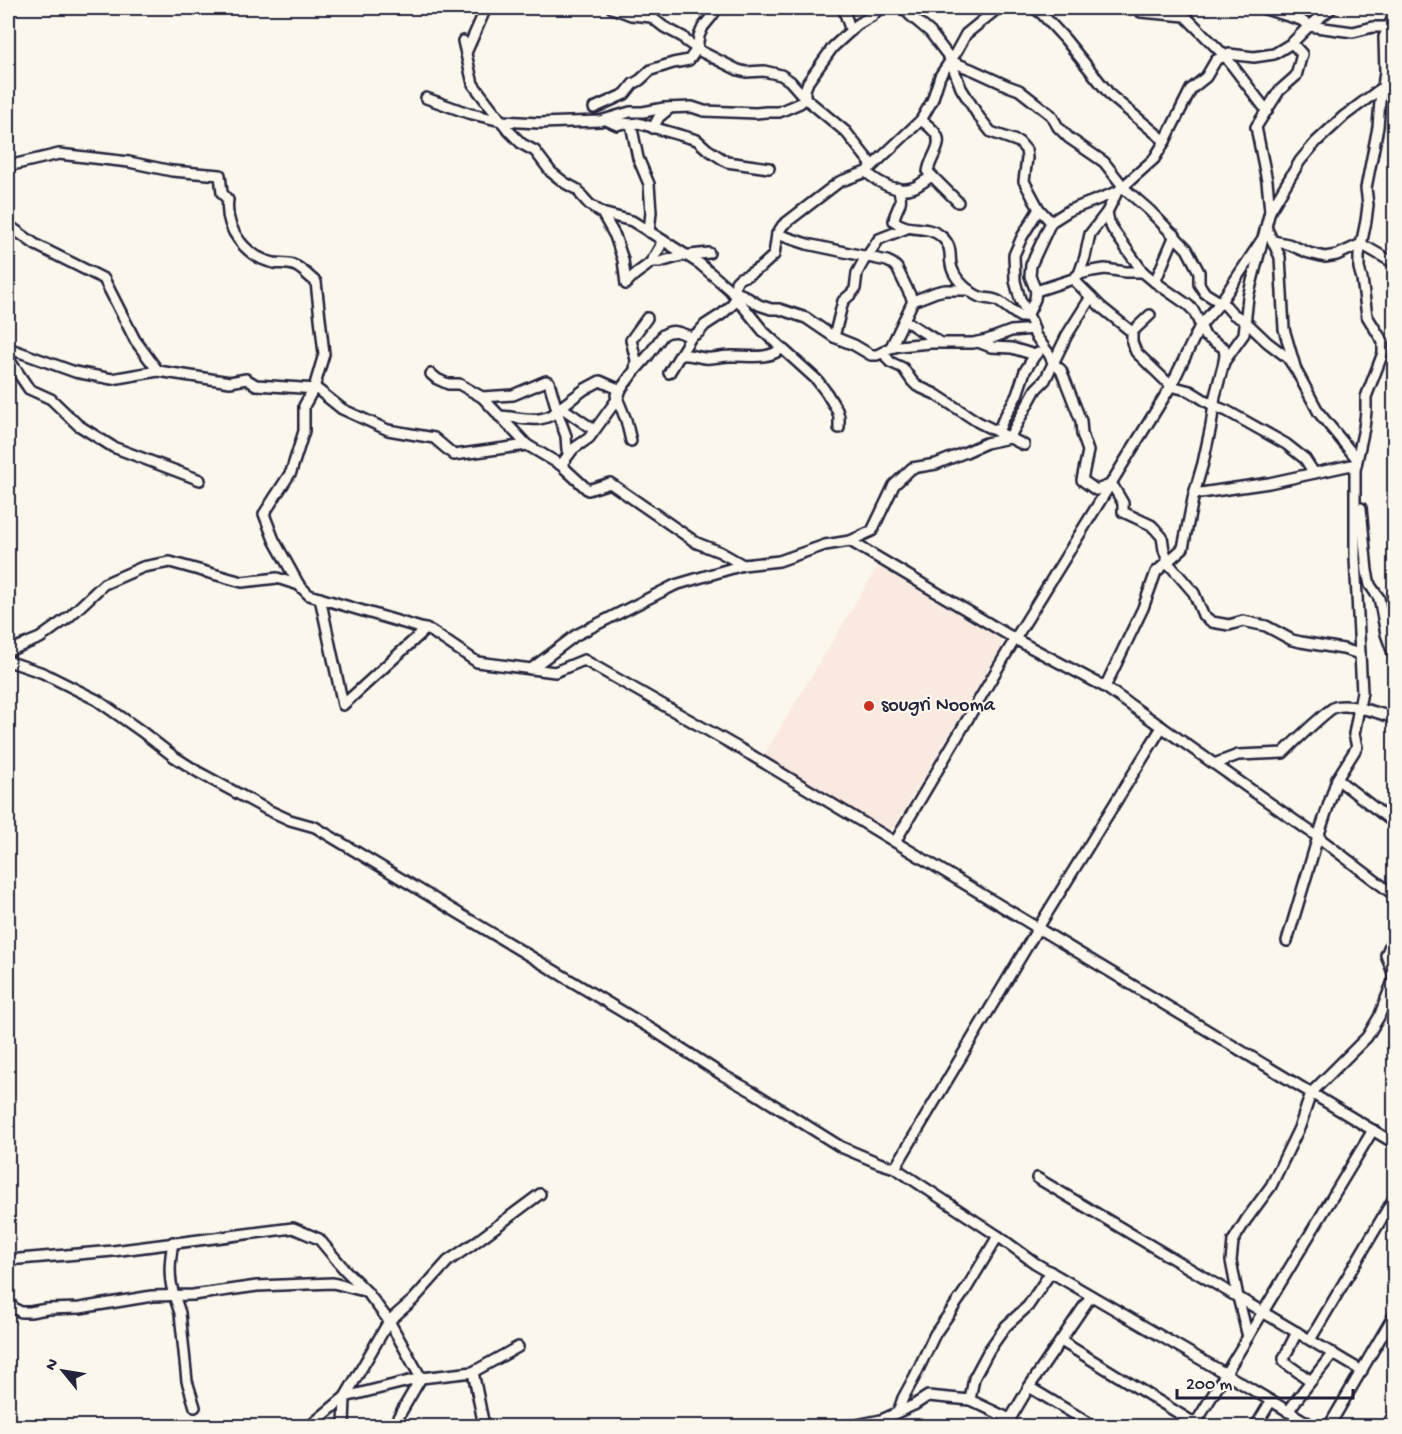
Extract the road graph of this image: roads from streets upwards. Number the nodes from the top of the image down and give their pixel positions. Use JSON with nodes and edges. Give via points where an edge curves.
{"nodes":[{"id":1,"x":486,"y":8,"type":"edge"},
{"id":2,"x":612,"y":8,"type":"edge"},
{"id":3,"x":717,"y":8,"type":"edge"},
{"id":4,"x":843,"y":8,"type":"edge"},
{"id":5,"x":880,"y":8,"type":"edge"},
{"id":6,"x":903,"y":8,"type":"edge"},
{"id":7,"x":998,"y":8,"type":"edge"},
{"id":8,"x":1034,"y":8,"type":"edge"},
{"id":9,"x":1140,"y":8,"type":"edge"},
{"id":10,"x":1262,"y":8,"type":"edge"},
{"id":11,"x":1332,"y":8,"type":"edge"},
{"id":12,"x":1395,"y":15,"type":"edge"},
{"id":13,"x":1309,"y":26,"type":"junction"},
{"id":14,"x":1391,"y":29,"type":"edge"},
{"id":15,"x":851,"y":31,"type":"junction"},
{"id":16,"x":463,"y":41,"type":"dead end"},
{"id":17,"x":1292,"y":43,"type":"junction"},
{"id":18,"x":698,"y":49,"type":"junction"},
{"id":19,"x":466,"y":53,"type":"junction"},
{"id":20,"x":1226,"y":56,"type":"junction"},
{"id":21,"x":950,"y":61,"type":"junction"},
{"id":22,"x":1395,"y":63,"type":"edge"},
{"id":23,"x":1385,"y":71,"type":"junction"},
{"id":24,"x":1383,"y":87,"type":"junction"},
{"id":25,"x":426,"y":98,"type":"dead end"},
{"id":26,"x":806,"y":98,"type":"junction"},
{"id":27,"x":594,"y":108,"type":"dead end"},
{"id":28,"x":670,"y":108,"type":"junction"},
{"id":29,"x":1267,"y":111,"type":"junction"},
{"id":30,"x":606,"y":120,"type":"junction"},
{"id":31,"x":921,"y":120,"type":"junction"},
{"id":32,"x":501,"y":121,"type":"junction"},
{"id":33,"x":632,"y":124,"type":"junction"},
{"id":34,"x":653,"y":128,"type":"junction"},
{"id":35,"x":1165,"y":141,"type":"junction"},
{"id":36,"x":8,"y":166,"type":"edge"},
{"id":37,"x":769,"y":168,"type":"dead end"},
{"id":38,"x":869,"y":169,"type":"junction"},
{"id":39,"x":932,"y":176,"type":"junction"},
{"id":40,"x":898,"y":188,"type":"junction"},
{"id":41,"x":1120,"y":190,"type":"junction"},
{"id":42,"x":958,"y":202,"type":"dead end"},
{"id":43,"x":1039,"y":209,"type":"junction"},
{"id":44,"x":1270,"y":211,"type":"junction"},
{"id":45,"x":1107,"y":212,"type":"junction"},
{"id":46,"x":602,"y":213,"type":"junction"},
{"id":47,"x":1051,"y":222,"type":"junction"},
{"id":48,"x":8,"y":225,"type":"edge"},
{"id":49,"x":907,"y":228,"type":"junction"},
{"id":50,"x":649,"y":232,"type":"junction"},
{"id":51,"x":777,"y":234,"type":"junction"},
{"id":52,"x":1175,"y":235,"type":"junction"},
{"id":53,"x":662,"y":240,"type":"junction"},
{"id":54,"x":1268,"y":240,"type":"junction"},
{"id":55,"x":1361,"y":244,"type":"junction"},
{"id":56,"x":709,"y":253,"type":"dead end"},
{"id":57,"x":687,"y":255,"type":"junction"},
{"id":58,"x":867,"y":257,"type":"junction"},
{"id":59,"x":651,"y":262,"type":"junction"},
{"id":60,"x":1395,"y":263,"type":"edge"},
{"id":61,"x":1143,"y":272,"type":"junction"},
{"id":62,"x":1076,"y":276,"type":"junction"},
{"id":63,"x":1155,"y":282,"type":"junction"},
{"id":64,"x":969,"y":290,"type":"junction"},
{"id":65,"x":1036,"y":291,"type":"junction"},
{"id":66,"x":736,"y":297,"type":"junction"},
{"id":67,"x":1091,"y":297,"type":"junction"},
{"id":68,"x":913,"y":301,"type":"junction"},
{"id":69,"x":1220,"y":303,"type":"junction"},
{"id":70,"x":759,"y":305,"type":"junction"},
{"id":71,"x":747,"y":310,"type":"junction"},
{"id":72,"x":1028,"y":313,"type":"junction"},
{"id":73,"x":722,"y":314,"type":"junction"},
{"id":74,"x":1150,"y":315,"type":"dead end"},
{"id":75,"x":647,"y":318,"type":"dead end"},
{"id":76,"x":904,"y":320,"type":"junction"},
{"id":77,"x":1245,"y":321,"type":"junction"},
{"id":78,"x":1200,"y":326,"type":"junction"},
{"id":79,"x":1034,"y":329,"type":"junction"},
{"id":80,"x":1132,"y":332,"type":"junction"},
{"id":81,"x":691,"y":337,"type":"junction"},
{"id":82,"x":834,"y":337,"type":"junction"},
{"id":83,"x":978,"y":342,"type":"junction"},
{"id":84,"x":941,"y":343,"type":"junction"},
{"id":85,"x":8,"y":348,"type":"edge"},
{"id":86,"x":782,"y":348,"type":"junction"},
{"id":87,"x":1045,"y":348,"type":"junction"},
{"id":88,"x":887,"y":349,"type":"junction"},
{"id":89,"x":681,"y":355,"type":"junction"},
{"id":90,"x":1035,"y":355,"type":"junction"},
{"id":91,"x":8,"y":358,"type":"edge"},
{"id":92,"x":1224,"y":362,"type":"junction"},
{"id":93,"x":1054,"y":364,"type":"junction"},
{"id":94,"x":635,"y":369,"type":"junction"},
{"id":95,"x":1296,"y":370,"type":"junction"},
{"id":96,"x":158,"y":371,"type":"junction"},
{"id":97,"x":669,"y":373,"type":"dead end"},
{"id":98,"x":431,"y":374,"type":"dead end"},
{"id":99,"x":1171,"y":386,"type":"junction"},
{"id":100,"x":314,"y":388,"type":"junction"},
{"id":101,"x":620,"y":393,"type":"junction"},
{"id":102,"x":482,"y":397,"type":"junction"},
{"id":103,"x":1214,"y":406,"type":"junction"},
{"id":104,"x":559,"y":409,"type":"junction"},
{"id":105,"x":499,"y":416,"type":"junction"},
{"id":106,"x":839,"y":428,"type":"dead end"},
{"id":107,"x":594,"y":430,"type":"junction"},
{"id":108,"x":998,"y":432,"type":"junction"},
{"id":109,"x":1009,"y":438,"type":"junction"},
{"id":110,"x":631,"y":441,"type":"dead end"},
{"id":111,"x":527,"y":445,"type":"junction"},
{"id":112,"x":1024,"y":445,"type":"dead end"},
{"id":113,"x":569,"y":454,"type":"junction"},
{"id":114,"x":1356,"y":462,"type":"junction"},
{"id":115,"x":561,"y":465,"type":"junction"},
{"id":116,"x":1314,"y":473,"type":"junction"},
{"id":117,"x":200,"y":480,"type":"dead end"},
{"id":118,"x":1110,"y":485,"type":"junction"},
{"id":119,"x":1194,"y":494,"type":"junction"},
{"id":120,"x":850,"y":541,"type":"junction"},
{"id":121,"x":1167,"y":562,"type":"junction"},
{"id":122,"x":743,"y":566,"type":"junction"},
{"id":123,"x":298,"y":585,"type":"junction"},
{"id":124,"x":320,"y":598,"type":"junction"},
{"id":125,"x":426,"y":629,"type":"junction"},
{"id":126,"x":1015,"y":639,"type":"junction"},
{"id":127,"x":8,"y":651,"type":"edge"},
{"id":128,"x":1360,"y":654,"type":"junction"},
{"id":129,"x":1395,"y":656,"type":"edge"},
{"id":130,"x":8,"y":661,"type":"edge"},
{"id":131,"x":531,"y":669,"type":"junction"},
{"id":132,"x":1105,"y":687,"type":"junction"},
{"id":133,"x":1359,"y":707,"type":"junction"},
{"id":134,"x":1395,"y":718,"type":"edge"},
{"id":135,"x":1162,"y":727,"type":"junction"},
{"id":136,"x":1214,"y":764,"type":"junction"},
{"id":137,"x":1337,"y":779,"type":"junction"},
{"id":138,"x":1395,"y":823,"type":"edge"},
{"id":139,"x":1318,"y":837,"type":"junction"},
{"id":140,"x":895,"y":842,"type":"junction"},
{"id":141,"x":1395,"y":895,"type":"edge"},
{"id":142,"x":1038,"y":928,"type":"junction"},
{"id":143,"x":1395,"y":936,"type":"edge"},
{"id":144,"x":1287,"y":941,"type":"dead end"},
{"id":145,"x":1311,"y":1093,"type":"junction"},
{"id":146,"x":1373,"y":1130,"type":"junction"},
{"id":147,"x":1395,"y":1143,"type":"edge"},
{"id":148,"x":894,"y":1168,"type":"junction"},
{"id":149,"x":1037,"y":1178,"type":"dead end"},
{"id":150,"x":540,"y":1194,"type":"dead end"},
{"id":151,"x":1395,"y":1198,"type":"edge"},
{"id":152,"x":998,"y":1236,"type":"junction"},
{"id":153,"x":173,"y":1242,"type":"junction"},
{"id":154,"x":8,"y":1260,"type":"edge"},
{"id":155,"x":345,"y":1270,"type":"junction"},
{"id":156,"x":1051,"y":1272,"type":"junction"},
{"id":157,"x":333,"y":1283,"type":"junction"},
{"id":158,"x":367,"y":1292,"type":"junction"},
{"id":159,"x":174,"y":1294,"type":"junction"},
{"id":160,"x":1091,"y":1296,"type":"junction"},
{"id":161,"x":1238,"y":1297,"type":"junction"},
{"id":162,"x":8,"y":1301,"type":"edge"},
{"id":163,"x":1263,"y":1312,"type":"junction"},
{"id":164,"x":1395,"y":1315,"type":"edge"},
{"id":165,"x":389,"y":1322,"type":"junction"},
{"id":166,"x":1385,"y":1331,"type":"junction"},
{"id":167,"x":1297,"y":1332,"type":"junction"},
{"id":168,"x":1248,"y":1337,"type":"junction"},
{"id":169,"x":1395,"y":1337,"type":"edge"},
{"id":170,"x":1310,"y":1340,"type":"junction"},
{"id":171,"x":1060,"y":1341,"type":"junction"},
{"id":172,"x":518,"y":1347,"type":"dead end"},
{"id":173,"x":1333,"y":1353,"type":"junction"},
{"id":174,"x":1362,"y":1371,"type":"junction"},
{"id":175,"x":473,"y":1372,"type":"junction"},
{"id":176,"x":1226,"y":1374,"type":"junction"},
{"id":177,"x":421,"y":1378,"type":"junction"},
{"id":178,"x":1311,"y":1381,"type":"junction"},
{"id":179,"x":1029,"y":1387,"type":"junction"},
{"id":180,"x":345,"y":1397,"type":"junction"},
{"id":181,"x":970,"y":1400,"type":"junction"},
{"id":182,"x":1271,"y":1401,"type":"junction"},
{"id":183,"x":195,"y":1407,"type":"dead end"},
{"id":184,"x":898,"y":1412,"type":"junction"},
{"id":185,"x":1288,"y":1412,"type":"junction"},
{"id":186,"x":1395,"y":1414,"type":"edge"},
{"id":187,"x":399,"y":1416,"type":"junction"},
{"id":188,"x":1008,"y":1423,"type":"edge"},
{"id":189,"x":1195,"y":1425,"type":"edge"},
{"id":190,"x":310,"y":1426,"type":"edge"},
{"id":191,"x":344,"y":1426,"type":"edge"},
{"id":192,"x":393,"y":1426,"type":"edge"},
{"id":193,"x":402,"y":1426,"type":"edge"},
{"id":194,"x":484,"y":1426,"type":"edge"},
{"id":195,"x":839,"y":1426,"type":"edge"},
{"id":196,"x":1094,"y":1426,"type":"edge"},
{"id":197,"x":1256,"y":1426,"type":"edge"},
{"id":198,"x":1313,"y":1426,"type":"edge"},
{"id":199,"x":1329,"y":1426,"type":"edge"},
{"id":200,"x":1388,"y":1426,"type":"edge"}],
"edges":[{"from":1,"to":19,"type":"street"},
{"from":2,"to":18,"type":"street","via":[[651,17]]},
{"from":3,"to":18,"type":"street","via":[[703,27]]},
{"from":4,"to":15,"type":"street"},
{"from":5,"to":15,"type":"street"},
{"from":6,"to":21,"type":"street","via":[[930,32]]},
{"from":7,"to":21,"type":"street","via":[[969,30]]},
{"from":8,"to":35,"type":"street","via":[[1111,96]]},
{"from":9,"to":20,"type":"street","via":[[1141,12],[1185,16]]},
{"from":10,"to":13,"type":"street"},
{"from":11,"to":13,"type":"street"},
{"from":12,"to":14,"type":"street"},
{"from":13,"to":14,"type":"street","via":[[1353,32],[1373,27]]},
{"from":13,"to":17,"type":"street"},
{"from":14,"to":23,"type":"street","via":[[1384,37]]},
{"from":15,"to":26,"type":"street","via":[[823,60],[806,87]]},
{"from":16,"to":19,"type":"street"},
{"from":17,"to":20,"type":"street","via":[[1274,54]]},
{"from":17,"to":29,"type":"street","via":[[1302,54],[1296,76],[1279,91]]},
{"from":18,"to":26,"type":"street","via":[[738,70],[781,75]]},
{"from":18,"to":27,"type":"street","via":[[688,60],[651,70],[625,94]]},
{"from":19,"to":32,"type":"street","via":[[473,84]]},
{"from":20,"to":29,"type":"street"},
{"from":20,"to":35,"type":"street","via":[[1216,60],[1206,77],[1191,89]]},
{"from":21,"to":31,"type":"street"},
{"from":21,"to":41,"type":"street","via":[[1025,94],[1052,115],[1069,138],[1104,162]]},
{"from":21,"to":43,"type":"street","via":[[961,88],[991,132],[1019,142],[1026,150],[1024,181]]},
{"from":22,"to":23,"type":"street"},
{"from":23,"to":24,"type":"street"},
{"from":24,"to":44,"type":"street","via":[[1316,142]]},
{"from":24,"to":55,"type":"street"},
{"from":25,"to":32,"type":"street"},
{"from":26,"to":28,"type":"street","via":[[779,112]]},
{"from":26,"to":38,"type":"street","via":[[846,132]]},
{"from":28,"to":30,"type":"street","via":[[630,112]]},
{"from":28,"to":34,"type":"street"},
{"from":29,"to":44,"type":"street","via":[[1256,127]]},
{"from":30,"to":32,"type":"street"},
{"from":30,"to":33,"type":"street","via":[[617,125]]},
{"from":31,"to":38,"type":"street"},
{"from":31,"to":39,"type":"street","via":[[938,137],[929,165]]},
{"from":32,"to":46,"type":"street","via":[[522,144],[535,151],[551,172]]},
{"from":33,"to":34,"type":"street"},
{"from":33,"to":50,"type":"street","via":[[638,158],[649,184]]},
{"from":34,"to":37,"type":"street","via":[[697,140],[727,162]]},
{"from":35,"to":41,"type":"street","via":[[1154,159]]},
{"from":36,"to":100,"type":"street","via":[[59,154],[219,175],[236,237],[250,253],[273,263],[295,265],[316,282],[324,354]]},
{"from":38,"to":40,"type":"street","via":[[880,183]]},
{"from":38,"to":51,"type":"street","via":[[839,182],[783,225]]},
{"from":39,"to":40,"type":"street","via":[[915,187]]},
{"from":39,"to":42,"type":"street"},
{"from":40,"to":49,"type":"street","via":[[901,201],[894,221]]},
{"from":41,"to":45,"type":"street"},
{"from":41,"to":47,"type":"street"},
{"from":41,"to":52,"type":"street"},
{"from":43,"to":47,"type":"street"},
{"from":43,"to":72,"type":"street","via":[[1014,255],[1017,290]]},
{"from":44,"to":54,"type":"street"},
{"from":45,"to":61,"type":"street","via":[[1108,222]]},
{"from":45,"to":62,"type":"street","via":[[1090,234]]},
{"from":46,"to":50,"type":"street","via":[[632,221]]},
{"from":46,"to":59,"type":"street","via":[[615,236],[626,284]]},
{"from":47,"to":65,"type":"street","via":[[1031,265],[1030,276]]},
{"from":48,"to":96,"type":"street","via":[[36,245],[104,279],[135,340]]},
{"from":49,"to":58,"type":"street","via":[[879,239]]},
{"from":49,"to":64,"type":"street","via":[[928,230],[944,238],[951,250],[952,271]]},
{"from":50,"to":53,"type":"street"},
{"from":51,"to":58,"type":"street"},
{"from":51,"to":66,"type":"street","via":[[774,255],[736,282]]},
{"from":52,"to":63,"type":"street"},
{"from":52,"to":69,"type":"street","via":[[1199,272],[1199,284]]},
{"from":53,"to":57,"type":"street"},
{"from":53,"to":59,"type":"street"},
{"from":54,"to":55,"type":"street","via":[[1325,257]]},
{"from":54,"to":69,"type":"street"},
{"from":54,"to":77,"type":"street","via":[[1248,297]]},
{"from":54,"to":95,"type":"street","via":[[1280,257],[1284,329]]},
{"from":55,"to":60,"type":"street"},
{"from":55,"to":114,"type":"street","via":[[1359,268],[1367,316],[1383,342],[1383,353],[1366,397]]},
{"from":56,"to":57,"type":"street"},
{"from":57,"to":59,"type":"street"},
{"from":57,"to":66,"type":"street"},
{"from":58,"to":68,"type":"street","via":[[893,264]]},
{"from":58,"to":82,"type":"street","via":[[857,273],[855,289],[843,301]]},
{"from":61,"to":62,"type":"street","via":[[1105,269]]},
{"from":61,"to":63,"type":"street"},
{"from":62,"to":65,"type":"street"},
{"from":62,"to":67,"type":"street"},
{"from":63,"to":78,"type":"street","via":[[1188,305]]},
{"from":64,"to":68,"type":"street","via":[[945,290]]},
{"from":64,"to":72,"type":"street","via":[[999,301],[1021,317]]},
{"from":65,"to":72,"type":"street"},
{"from":66,"to":70,"type":"street","via":[[738,293]]},
{"from":66,"to":71,"type":"street"},
{"from":66,"to":73,"type":"street"},
{"from":67,"to":80,"type":"street"},
{"from":67,"to":93,"type":"street"},
{"from":68,"to":76,"type":"street"},
{"from":69,"to":77,"type":"street"},
{"from":69,"to":78,"type":"street"},
{"from":70,"to":71,"type":"street"},
{"from":70,"to":82,"type":"street","via":[[806,318]]},
{"from":71,"to":73,"type":"street"},
{"from":71,"to":86,"type":"street"},
{"from":72,"to":79,"type":"street"},
{"from":73,"to":81,"type":"street"},
{"from":74,"to":80,"type":"street"},
{"from":75,"to":94,"type":"street","via":[[632,340]]},
{"from":76,"to":84,"type":"street"},
{"from":76,"to":88,"type":"street"},
{"from":77,"to":92,"type":"street","via":[[1244,334]]},
{"from":77,"to":95,"type":"street","via":[[1288,358]]},
{"from":78,"to":92,"type":"street","via":[[1205,336],[1224,348]]},
{"from":78,"to":99,"type":"street"},
{"from":79,"to":83,"type":"street","via":[[1011,331]]},
{"from":79,"to":87,"type":"street"},
{"from":80,"to":99,"type":"street","via":[[1136,352]]},
{"from":81,"to":89,"type":"street"},
{"from":81,"to":94,"type":"street","via":[[680,332],[665,333]]},
{"from":82,"to":88,"type":"street","via":[[871,355]]},
{"from":83,"to":84,"type":"street"},
{"from":83,"to":90,"type":"street"},
{"from":84,"to":88,"type":"street"},
{"from":85,"to":96,"type":"street","via":[[75,372],[112,379]]},
{"from":86,"to":89,"type":"street","via":[[756,357]]},
{"from":86,"to":106,"type":"street","via":[[826,392],[837,410]]},
{"from":87,"to":90,"type":"street"},
{"from":87,"to":93,"type":"street"},
{"from":88,"to":108,"type":"street","via":[[885,356],[903,368],[917,386]]},
{"from":89,"to":97,"type":"street"},
{"from":90,"to":108,"type":"street"},
{"from":91,"to":117,"type":"street","via":[[30,389],[51,399],[78,424],[113,447]]},
{"from":92,"to":103,"type":"street"},
{"from":93,"to":109,"type":"street"},
{"from":93,"to":118,"type":"street","via":[[1065,379],[1088,451],[1082,480],[1096,490]]},
{"from":94,"to":101,"type":"street"},
{"from":95,"to":114,"type":"street","via":[[1319,413]]},
{"from":96,"to":100,"type":"street","via":[[230,382],[246,379],[256,385]]},
{"from":98,"to":102,"type":"street"},
{"from":99,"to":103,"type":"street","via":[[1190,391]]},
{"from":99,"to":118,"type":"street"},
{"from":100,"to":111,"type":"street","via":[[342,409],[388,430],[434,438],[454,455]]},
{"from":100,"to":123,"type":"street","via":[[304,406],[304,431],[291,472],[264,514]]},
{"from":101,"to":104,"type":"street","via":[[600,381]]},
{"from":101,"to":107,"type":"street"},
{"from":101,"to":110,"type":"street"},
{"from":102,"to":104,"type":"street","via":[[513,395],[546,381]]},
{"from":102,"to":105,"type":"street"},
{"from":103,"to":116,"type":"street","via":[[1286,444],[1305,459]]},
{"from":103,"to":119,"type":"street"},
{"from":104,"to":105,"type":"street","via":[[537,420]]},
{"from":104,"to":107,"type":"street"},
{"from":104,"to":113,"type":"street"},
{"from":105,"to":111,"type":"street"},
{"from":107,"to":113,"type":"street"},
{"from":108,"to":109,"type":"street"},
{"from":109,"to":112,"type":"street"},
{"from":109,"to":120,"type":"street","via":[[986,442],[936,464],[912,468],[894,486],[872,531]]},
{"from":111,"to":115,"type":"street"},
{"from":113,"to":115,"type":"street"},
{"from":114,"to":116,"type":"street"},
{"from":114,"to":128,"type":"street"},
{"from":114,"to":129,"type":"street","via":[[1366,570],[1379,598]]},
{"from":115,"to":122,"type":"street","via":[[588,490],[610,483],[697,543]]},
{"from":116,"to":119,"type":"street"},
{"from":118,"to":121,"type":"street","via":[[1120,495],[1123,512],[1151,525],[1162,537]]},
{"from":118,"to":126,"type":"street"},
{"from":119,"to":121,"type":"street","via":[[1183,548]]},
{"from":120,"to":122,"type":"street","via":[[779,561]]},
{"from":120,"to":126,"type":"street"},
{"from":121,"to":128,"type":"street","via":[[1212,622],[1229,625],[1243,621],[1292,640]]},
{"from":121,"to":132,"type":"street","via":[[1156,572]]},
{"from":122,"to":131,"type":"street","via":[[675,585],[576,635]]},
{"from":123,"to":124,"type":"street","via":[[309,595]]},
{"from":123,"to":127,"type":"street","via":[[277,578],[242,582],[170,562],[143,567],[105,584],[40,638]]},
{"from":124,"to":125,"type":"street"},
{"from":124,"to":125,"type":"street","via":[[343,705]]},
{"from":125,"to":131,"type":"street","via":[[477,662]]},
{"from":126,"to":132,"type":"street"},
{"from":126,"to":140,"type":"street"},
{"from":128,"to":133,"type":"street"},
{"from":130,"to":148,"type":"street","via":[[97,700],[198,772],[268,810],[315,827],[841,1147]]},
{"from":131,"to":140,"type":"street","via":[[555,672],[584,660]]},
{"from":132,"to":135,"type":"street"},
{"from":133,"to":134,"type":"street"},
{"from":133,"to":136,"type":"street","via":[[1334,707],[1283,753],[1238,755]]},
{"from":133,"to":137,"type":"street","via":[[1354,734],[1357,747]]},
{"from":135,"to":136,"type":"street"},
{"from":135,"to":142,"type":"street"},
{"from":136,"to":139,"type":"street"},
{"from":137,"to":138,"type":"street"},
{"from":137,"to":139,"type":"street"},
{"from":139,"to":141,"type":"street"},
{"from":139,"to":144,"type":"street"},
{"from":140,"to":142,"type":"street"},
{"from":142,"to":145,"type":"street"},
{"from":142,"to":148,"type":"street"},
{"from":143,"to":145,"type":"street","via":[[1386,955],[1393,981],[1373,1028]]},
{"from":145,"to":146,"type":"street"},
{"from":145,"to":161,"type":"street","via":[[1300,1126],[1270,1186],[1233,1241]]},
{"from":146,"to":147,"type":"street"},
{"from":146,"to":163,"type":"street"},
{"from":148,"to":152,"type":"street"},
{"from":149,"to":161,"type":"street"},
{"from":150,"to":165,"type":"street","via":[[448,1261]]},
{"from":151,"to":170,"type":"street"},
{"from":152,"to":156,"type":"street"},
{"from":152,"to":184,"type":"street","via":[[935,1334]]},
{"from":153,"to":154,"type":"street"},
{"from":153,"to":155,"type":"street","via":[[293,1228],[319,1239]]},
{"from":153,"to":159,"type":"street","via":[[170,1273]]},
{"from":155,"to":157,"type":"street"},
{"from":155,"to":158,"type":"street"},
{"from":156,"to":160,"type":"street"},
{"from":156,"to":181,"type":"street","via":[[1028,1306],[1006,1326],[989,1350],[974,1378]]},
{"from":157,"to":158,"type":"street"},
{"from":157,"to":159,"type":"street"},
{"from":158,"to":165,"type":"street"},
{"from":159,"to":162,"type":"street","via":[[30,1312],[21,1312]]},
{"from":159,"to":183,"type":"street","via":[[180,1313],[187,1381]]},
{"from":160,"to":171,"type":"street"},
{"from":160,"to":176,"type":"street"},
{"from":161,"to":163,"type":"street"},
{"from":161,"to":168,"type":"street"},
{"from":163,"to":167,"type":"street"},
{"from":163,"to":168,"type":"street"},
{"from":164,"to":166,"type":"street"},
{"from":165,"to":177,"type":"street"},
{"from":165,"to":180,"type":"street"},
{"from":166,"to":169,"type":"street"},
{"from":166,"to":174,"type":"street"},
{"from":167,"to":170,"type":"street"},
{"from":167,"to":178,"type":"street","via":[[1284,1362]]},
{"from":168,"to":176,"type":"street"},
{"from":170,"to":173,"type":"street"},
{"from":171,"to":179,"type":"street"},
{"from":171,"to":189,"type":"street"},
{"from":172,"to":175,"type":"street"},
{"from":173,"to":174,"type":"street"},
{"from":173,"to":178,"type":"street"},
{"from":174,"to":199,"type":"street"},
{"from":175,"to":177,"type":"street"},
{"from":175,"to":194,"type":"street"},
{"from":176,"to":182,"type":"street"},
{"from":176,"to":189,"type":"street"},
{"from":177,"to":180,"type":"street"},
{"from":177,"to":187,"type":"street"},
{"from":178,"to":185,"type":"street"},
{"from":179,"to":188,"type":"street"},
{"from":179,"to":196,"type":"street"},
{"from":180,"to":190,"type":"street"},
{"from":180,"to":191,"type":"street"},
{"from":181,"to":184,"type":"street","via":[[928,1396]]},
{"from":181,"to":188,"type":"street"},
{"from":182,"to":185,"type":"street"},
{"from":182,"to":197,"type":"street"},
{"from":184,"to":195,"type":"street","via":[[881,1420]]},
{"from":185,"to":198,"type":"street"},
{"from":186,"to":200,"type":"street"},
{"from":187,"to":192,"type":"street"},
{"from":187,"to":193,"type":"street"}]}
